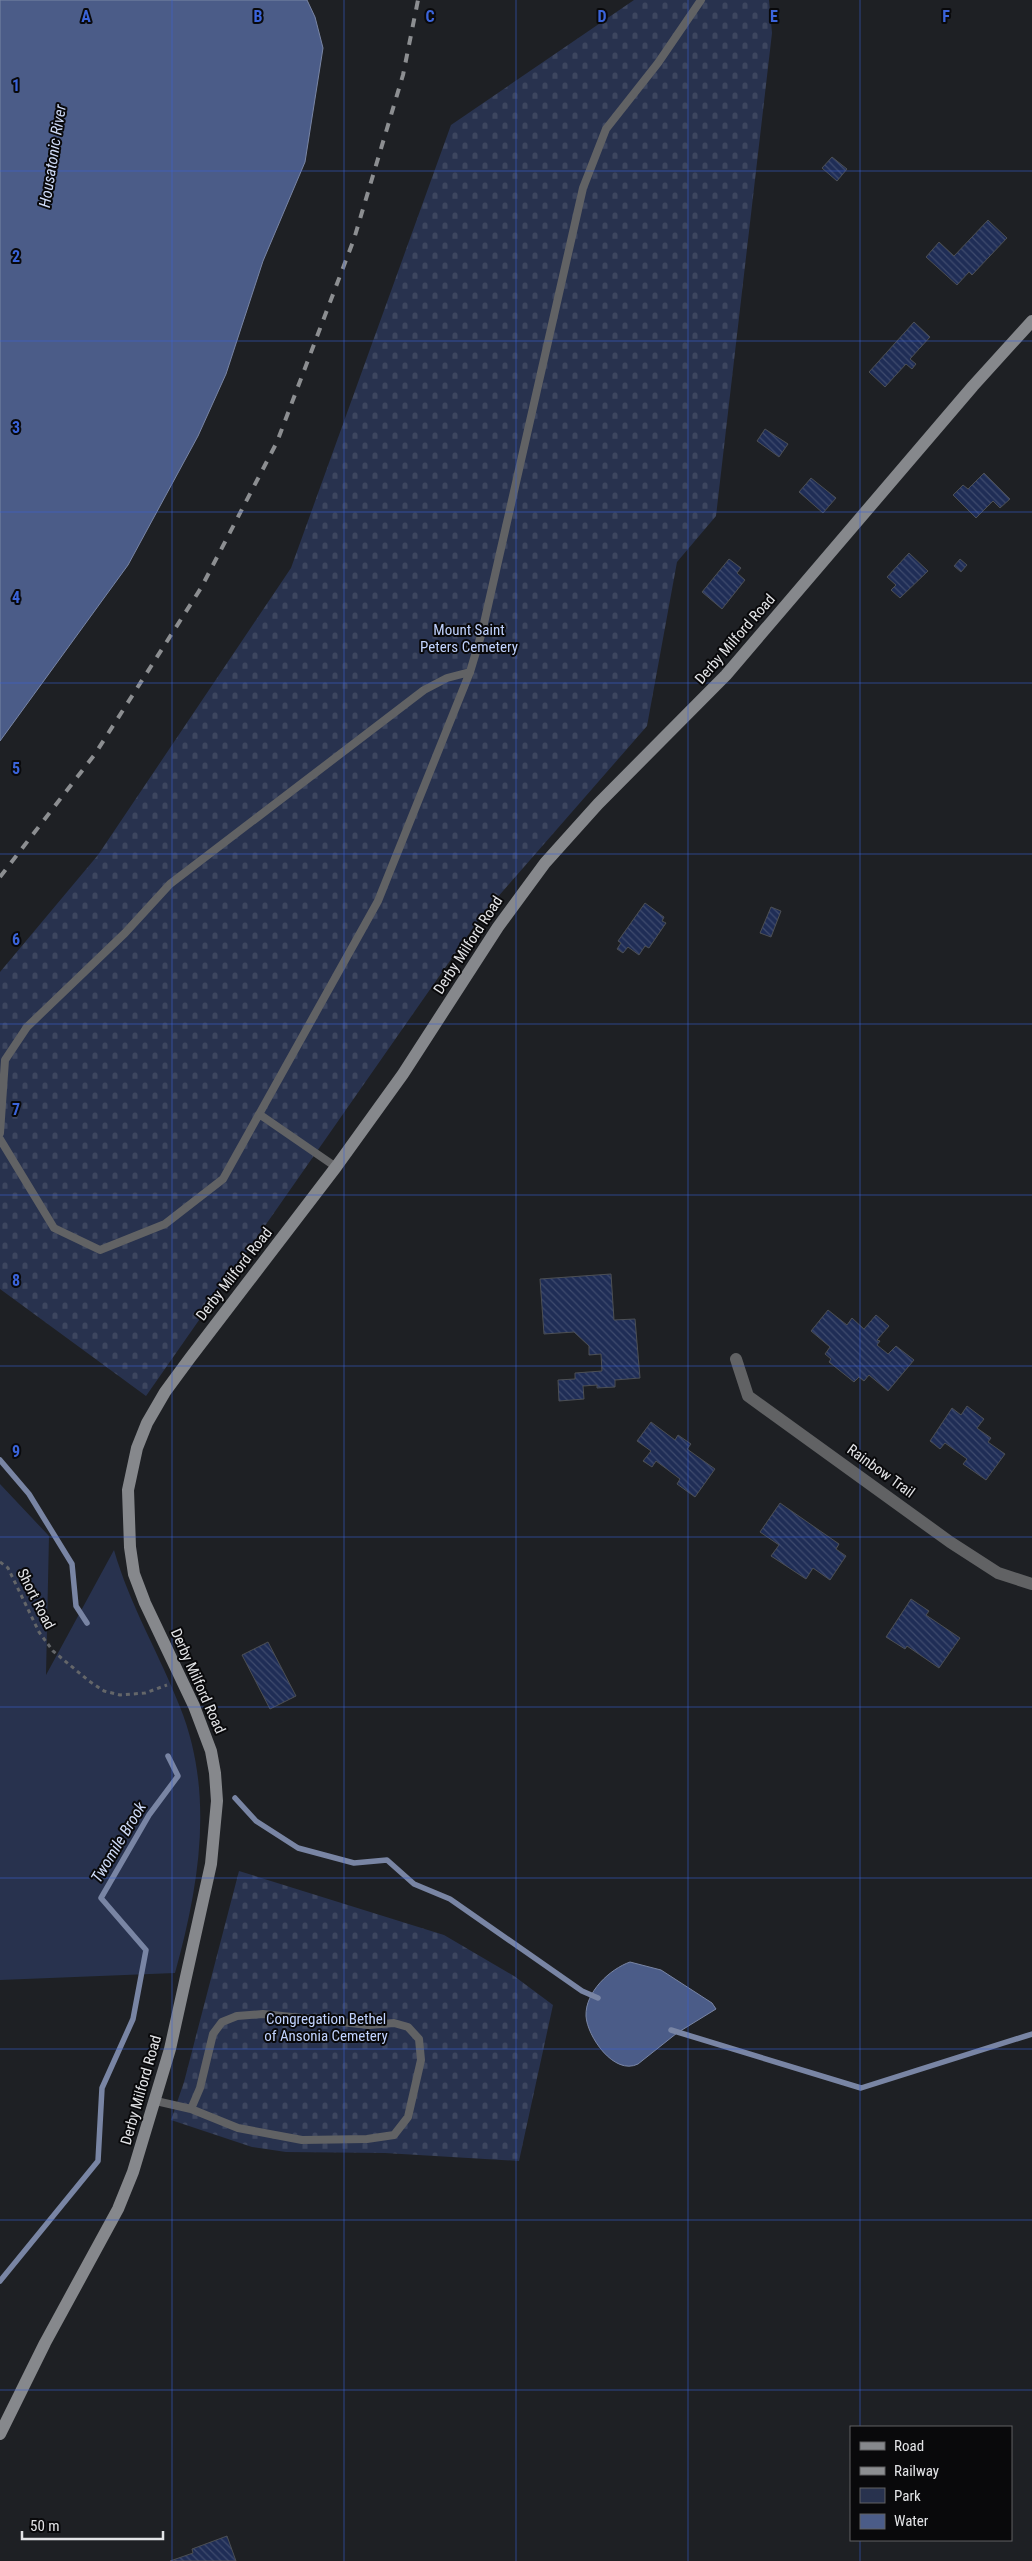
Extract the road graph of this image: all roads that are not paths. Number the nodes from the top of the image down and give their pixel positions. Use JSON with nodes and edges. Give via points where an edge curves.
{"nodes":[{"id":1,"x":701,"y":0,"type":"edge"},
{"id":2,"x":1032,"y":321,"type":"edge"},
{"id":3,"x":470,"y":672,"type":"junction"},
{"id":4,"x":260,"y":1114,"type":"junction"},
{"id":5,"x":0,"y":1133,"type":"edge"},
{"id":6,"x":0,"y":1139,"type":"edge"},
{"id":7,"x":336,"y":1167,"type":"junction"},
{"id":8,"x":736,"y":1359,"type":"dead end"},
{"id":9,"x":1032,"y":1584,"type":"edge"},
{"id":10,"x":156,"y":2101,"type":"junction"},
{"id":11,"x":192,"y":2109,"type":"junction"},
{"id":12,"x":0,"y":2434,"type":"edge"}],
"edges":[{"from":1,"to":3,"type":"lane","via":[[658,63],[606,129],[583,188],[482,632]]},
{"from":2,"to":7,"type":"main road","name":"Derby Milford Road","via":[[726,675],[598,804],[545,863],[498,927],[403,1074]]},
{"from":3,"to":4,"type":"lane","via":[[378,901]]},
{"from":3,"to":5,"type":"lane","via":[[447,678],[424,690],[170,884],[126,933],[27,1027],[6,1060]]},
{"from":4,"to":6,"type":"lane","via":[[223,1179],[165,1224],[100,1250],[54,1228]]},
{"from":4,"to":7,"type":"lane"},
{"from":7,"to":10,"type":"main road","name":"Derby Milford Road","via":[[165,1392],[137,1448],[128,1490],[134,1574],[201,1722],[211,1751],[217,1792],[211,1864]]},
{"from":8,"to":9,"type":"street","name":"Rainbow Trail","via":[[748,1396],[950,1542],[998,1573]]},
{"from":10,"to":11,"type":"lane"},
{"from":10,"to":12,"type":"main road","name":"Derby Milford Road","via":[[118,2209]]},
{"from":11,"to":11,"type":"lane","via":[[238,2128],[302,2140],[367,2139],[394,2134],[408,2117],[421,2060],[419,2039],[408,2027],[394,2023],[369,2025],[263,2014],[237,2016],[222,2022],[213,2034]]}]}
